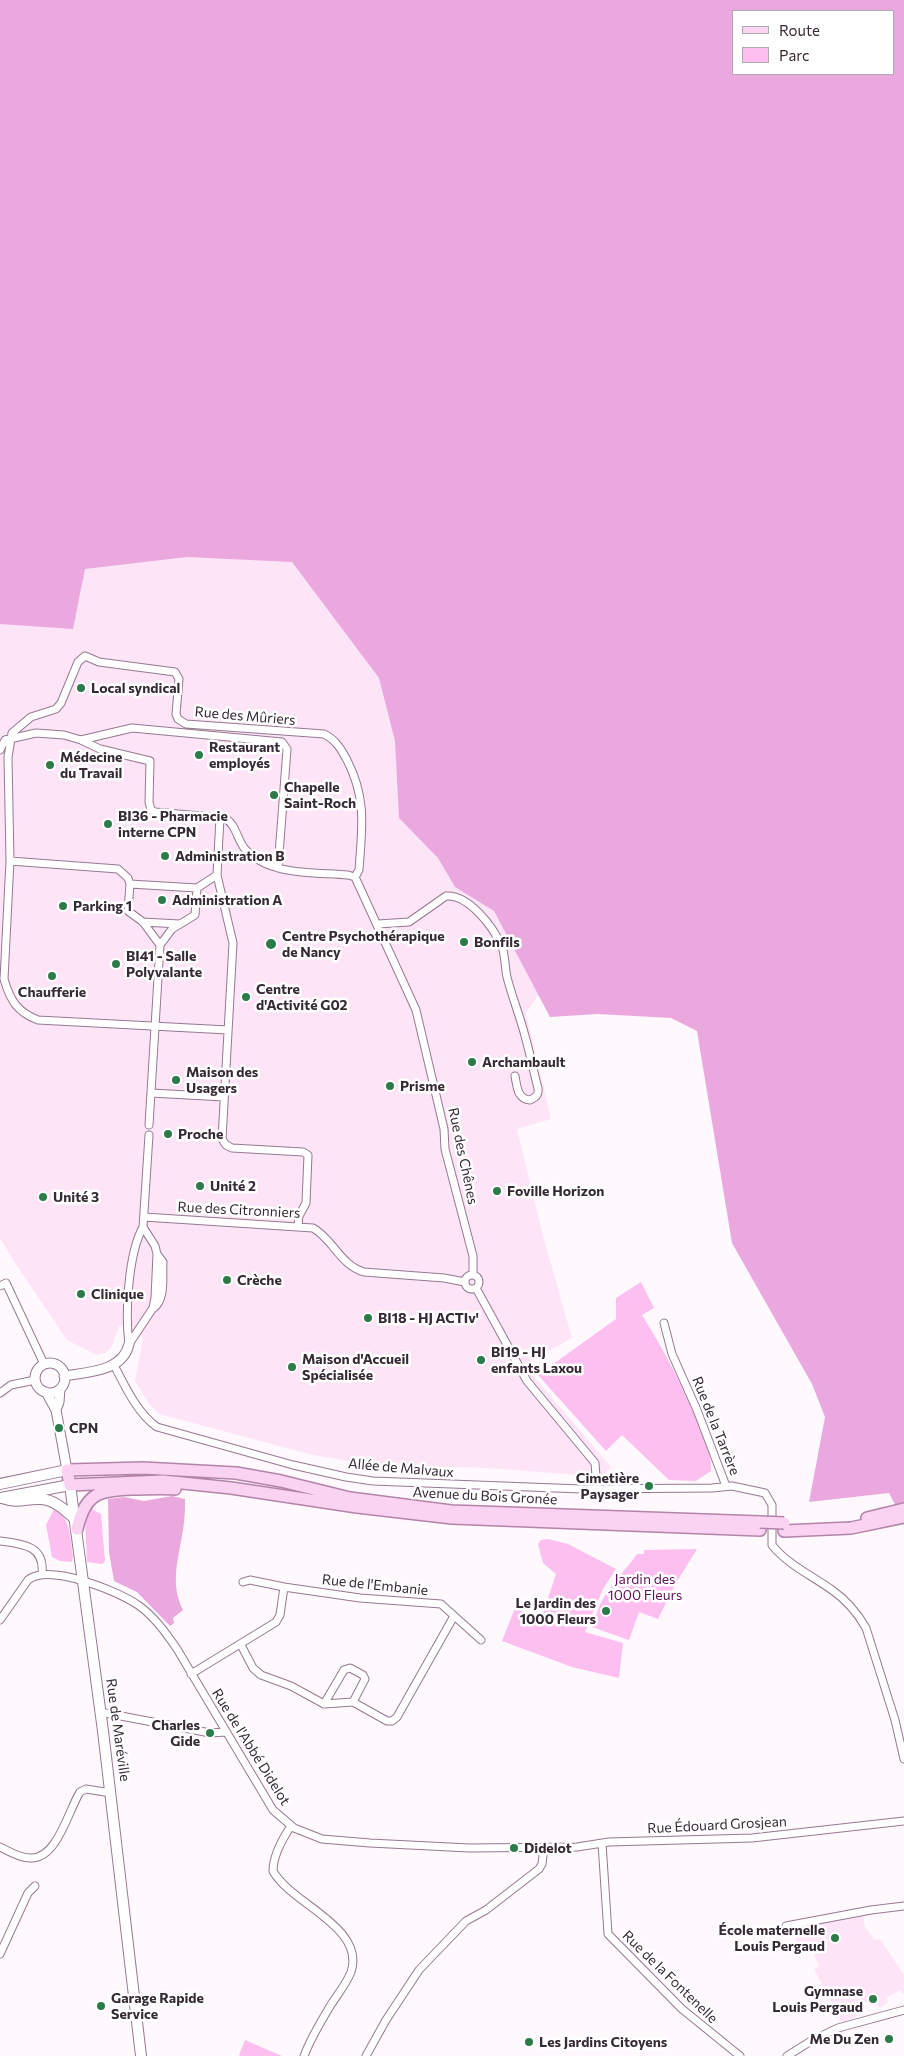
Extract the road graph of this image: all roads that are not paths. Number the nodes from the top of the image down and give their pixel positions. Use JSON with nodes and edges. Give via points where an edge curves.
{"nodes":[{"id":1,"x":11,"y":738,"type":"junction"},
{"id":2,"x":81,"y":740,"type":"junction"},
{"id":3,"x":0,"y":750,"type":"edge"},
{"id":4,"x":220,"y":817,"type":"junction"},
{"id":5,"x":10,"y":861,"type":"junction"},
{"id":6,"x":278,"y":868,"type":"junction"},
{"id":7,"x":216,"y":875,"type":"junction"},
{"id":8,"x":355,"y":877,"type":"junction"},
{"id":9,"x":130,"y":884,"type":"junction"},
{"id":10,"x":198,"y":888,"type":"junction"},
{"id":11,"x":143,"y":922,"type":"junction"},
{"id":12,"x":180,"y":924,"type":"junction"},
{"id":13,"x":378,"y":924,"type":"junction"},
{"id":14,"x":160,"y":946,"type":"junction"},
{"id":15,"x":155,"y":1027,"type":"junction"},
{"id":16,"x":228,"y":1030,"type":"junction"},
{"id":17,"x":515,"y":1076,"type":"dead end"},
{"id":18,"x":152,"y":1093,"type":"junction"},
{"id":19,"x":224,"y":1097,"type":"junction"},
{"id":20,"x":149,"y":1125,"type":"dead end"},
{"id":21,"x":149,"y":1135,"type":"dead end"},
{"id":22,"x":144,"y":1217,"type":"junction"},
{"id":23,"x":298,"y":1226,"type":"junction"},
{"id":24,"x":143,"y":1227,"type":"junction"},
{"id":25,"x":473,"y":1275,"type":"junction"},
{"id":26,"x":465,"y":1282,"type":"junction"},
{"id":27,"x":3,"y":1285,"type":"edge"},
{"id":28,"x":476,"y":1288,"type":"junction"},
{"id":29,"x":664,"y":1323,"type":"dead end"},
{"id":30,"x":129,"y":1344,"type":"junction"},
{"id":31,"x":44,"y":1364,"type":"junction"},
{"id":32,"x":114,"y":1365,"type":"junction"},
{"id":33,"x":64,"y":1376,"type":"junction"},
{"id":34,"x":35,"y":1380,"type":"junction"},
{"id":35,"x":60,"y":1388,"type":"junction"},
{"id":36,"x":46,"y":1392,"type":"junction"},
{"id":37,"x":0,"y":1393,"type":"edge"},
{"id":38,"x":56,"y":1410,"type":"junction"},
{"id":39,"x":67,"y":1470,"type":"junction"},
{"id":40,"x":0,"y":1484,"type":"edge"},
{"id":41,"x":70,"y":1485,"type":"junction"},
{"id":42,"x":726,"y":1486,"type":"junction"},
{"id":43,"x":231,"y":1488,"type":"junction"},
{"id":44,"x":597,"y":1489,"type":"junction"},
{"id":45,"x":0,"y":1498,"type":"edge"},
{"id":46,"x":904,"y":1509,"type":"edge"},
{"id":47,"x":904,"y":1517,"type":"edge"},
{"id":48,"x":76,"y":1524,"type":"junction"},
{"id":49,"x":760,"y":1526,"type":"junction"},
{"id":50,"x":784,"y":1527,"type":"junction"},
{"id":51,"x":0,"y":1541,"type":"edge"},
{"id":52,"x":42,"y":1574,"type":"junction"},
{"id":53,"x":82,"y":1580,"type":"junction"},
{"id":54,"x":243,"y":1582,"type":"dead end"},
{"id":55,"x":284,"y":1587,"type":"junction"},
{"id":56,"x":454,"y":1616,"type":"junction"},
{"id":57,"x":0,"y":1620,"type":"edge"},
{"id":58,"x":481,"y":1640,"type":"dead end"},
{"id":59,"x":241,"y":1644,"type":"junction"},
{"id":60,"x":191,"y":1674,"type":"junction"},
{"id":61,"x":353,"y":1702,"type":"junction"},
{"id":62,"x":324,"y":1704,"type":"junction"},
{"id":63,"x":100,"y":1712,"type":"junction"},
{"id":64,"x":226,"y":1732,"type":"junction"},
{"id":65,"x":904,"y":1759,"type":"edge"},
{"id":66,"x":111,"y":1793,"type":"junction"},
{"id":67,"x":904,"y":1821,"type":"edge"},
{"id":68,"x":290,"y":1826,"type":"junction"},
{"id":69,"x":602,"y":1844,"type":"junction"},
{"id":70,"x":0,"y":1847,"type":"edge"},
{"id":71,"x":544,"y":1847,"type":"junction"},
{"id":72,"x":530,"y":1848,"type":"joint"},
{"id":73,"x":35,"y":1886,"type":"dead end"},
{"id":74,"x":904,"y":1906,"type":"edge"},
{"id":75,"x":786,"y":1926,"type":"dead end"},
{"id":76,"x":0,"y":1954,"type":"edge"},
{"id":77,"x":904,"y":2010,"type":"edge"},
{"id":78,"x":792,"y":2055,"type":"edge"},
{"id":79,"x":141,"y":2056,"type":"edge"},
{"id":80,"x":304,"y":2056,"type":"edge"},
{"id":81,"x":366,"y":2056,"type":"edge"},
{"id":82,"x":740,"y":2056,"type":"edge"}],
"edges":[{"from":1,"to":2,"type":"street","via":[[36,733]]},
{"from":1,"to":3,"type":"street","via":[[5,740]]},
{"from":1,"to":5,"type":"street","via":[[8,756]]},
{"from":1,"to":8,"type":"street","name":"Rue des Mûriers","via":[[12,732],[24,721],[56,709],[62,703],[81,657],[175,672],[179,679],[176,714],[181,722],[324,734],[333,739],[355,776],[363,813],[359,870]]},
{"from":2,"to":4,"type":"street","via":[[100,750],[150,761],[149,802],[152,810]]},
{"from":2,"to":6,"type":"street","via":[[132,728],[282,742],[287,749]]},
{"from":4,"to":6,"type":"street","via":[[229,820],[240,842],[252,856]]},
{"from":4,"to":7,"type":"street"},
{"from":5,"to":9,"type":"street","via":[[118,869]]},
{"from":5,"to":15,"type":"street","via":[[4,979],[15,1005],[26,1016],[38,1020]]},
{"from":6,"to":8,"type":"street"},
{"from":7,"to":10,"type":"street"},
{"from":7,"to":16,"type":"street","via":[[234,943]]},
{"from":8,"to":13,"type":"street","name":"Rue des Chênes"},
{"from":9,"to":10,"type":"street"},
{"from":9,"to":11,"type":"street","via":[[128,911]]},
{"from":10,"to":12,"type":"street","via":[[195,916]]},
{"from":11,"to":12,"type":"street"},
{"from":11,"to":14,"type":"street"},
{"from":12,"to":14,"type":"street","via":[[172,929]]},
{"from":13,"to":17,"type":"street","via":[[409,922],[446,896],[462,899],[475,908],[503,949],[505,969],[539,1092],[536,1097],[530,1100],[522,1097]]},
{"from":13,"to":25,"type":"street","name":"Rue des Chênes","via":[[416,1010],[444,1129],[445,1148],[473,1256]]},
{"from":14,"to":15,"type":"street"},
{"from":15,"to":16,"type":"street"},
{"from":15,"to":18,"type":"street"},
{"from":16,"to":19,"type":"street"},
{"from":18,"to":19,"type":"street"},
{"from":18,"to":20,"type":"street"},
{"from":19,"to":23,"type":"street","via":[[222,1139],[229,1147],[308,1155],[306,1203],[298,1216]]},
{"from":21,"to":22,"type":"street"},
{"from":22,"to":23,"type":"street","name":"Rue des Citronniers"},
{"from":22,"to":24,"type":"street"},
{"from":23,"to":26,"type":"street","name":"Rue des Citronniers","via":[[318,1231],[356,1270]]},
{"from":24,"to":30,"type":"street","via":[[131,1262]]},
{"from":24,"to":30,"type":"street","via":[[157,1254],[153,1308]]},
{"from":25,"to":26,"type":"street"},
{"from":25,"to":28,"type":"street","via":[[478,1280]]},
{"from":26,"to":28,"type":"street","via":[[468,1288]]},
{"from":27,"to":31,"type":"street"},
{"from":28,"to":44,"type":"street","via":[[528,1381],[595,1463]]},
{"from":29,"to":42,"type":"street","name":"Rue de la Tarrère","via":[[672,1354],[714,1450]]},
{"from":30,"to":32,"type":"street","via":[[125,1355]]},
{"from":31,"to":33,"type":"street","via":[[56,1364]]},
{"from":31,"to":34,"type":"street","via":[[37,1370]]},
{"from":32,"to":33,"type":"street"},
{"from":32,"to":44,"type":"street","name":"Allée de Malvaux","via":[[141,1411],[157,1427],[294,1465],[373,1481]]},
{"from":33,"to":35,"type":"street"},
{"from":34,"to":36,"type":"street"},
{"from":34,"to":37,"type":"street","via":[[11,1386]]},
{"from":35,"to":36,"type":"street"},
{"from":35,"to":38,"type":"street","name":"Rue de Maréville"},
{"from":36,"to":38,"type":"street","name":"Rue de Maréville"},
{"from":38,"to":39,"type":"street","name":"Rue de Maréville"},
{"from":39,"to":40,"type":"main road"},
{"from":39,"to":41,"type":"main road","name":"Rue de Maréville"},
{"from":39,"to":49,"type":"main road","name":"Avenue du Bois Gronée","via":[[143,1468],[236,1473],[350,1498],[451,1511]]},
{"from":41,"to":43,"type":"main road","name":"Avenue du Bois Gronée","via":[[163,1481]]},
{"from":41,"to":45,"type":"main road"},
{"from":41,"to":48,"type":"main road","name":"Rue de Maréville"},
{"from":42,"to":44,"type":"street","name":"Allée de Malvaux"},
{"from":42,"to":65,"type":"street","name":"Rue de la Tarrère","via":[[760,1491],[768,1496],[772,1505],[772,1545],[786,1559],[834,1591],[863,1623],[873,1644],[896,1720]]},
{"from":43,"to":48,"type":"main road","via":[[222,1492],[172,1489],[103,1492],[93,1496]]},
{"from":43,"to":49,"type":"main road","name":"Avenue du Bois Gronée","via":[[452,1518]]},
{"from":45,"to":48,"type":"main road","via":[[15,1502],[39,1498],[54,1502]]},
{"from":46,"to":50,"type":"main road","name":"Avenue du Bois Gronée","via":[[865,1519]]},
{"from":47,"to":50,"type":"main road","name":"Avenue du Bois Gronée","via":[[851,1528]]},
{"from":48,"to":53,"type":"main road","name":"Rue de Maréville"},
{"from":49,"to":50,"type":"main road","name":"Avenue du Bois Gronée"},
{"from":51,"to":52,"type":"street","via":[[24,1544],[33,1549],[42,1561]]},
{"from":52,"to":53,"type":"street","name":"Rue de l'Abbé Didelot"},
{"from":52,"to":57,"type":"street","via":[[28,1580]]},
{"from":53,"to":60,"type":"street","name":"Rue de l'Abbé Didelot","via":[[138,1605],[160,1626]]},
{"from":53,"to":63,"type":"main road","name":"Rue de Maréville"},
{"from":54,"to":55,"type":"street","name":"Rue de l'Embanie","via":[[250,1580]]},
{"from":55,"to":56,"type":"street","name":"Rue de l'Embanie","via":[[360,1598],[438,1603]]},
{"from":55,"to":59,"type":"street","via":[[276,1622]]},
{"from":56,"to":58,"type":"street","name":"Rue de l'Embanie"},
{"from":56,"to":61,"type":"street","via":[[397,1718],[387,1721]]},
{"from":59,"to":60,"type":"street"},
{"from":59,"to":62,"type":"street","via":[[253,1668],[261,1675],[291,1686]]},
{"from":60,"to":64,"type":"street","name":"Rue de l'Abbé Didelot"},
{"from":61,"to":62,"type":"street"},
{"from":61,"to":62,"type":"street","via":[[365,1679],[350,1668],[344,1670]]},
{"from":63,"to":64,"type":"street","via":[[216,1734]]},
{"from":63,"to":66,"type":"main road","name":"Rue de Maréville"},
{"from":64,"to":68,"type":"street","name":"Rue de l'Abbé Didelot","via":[[267,1802]]},
{"from":66,"to":70,"type":"street","via":[[86,1789],[80,1792],[55,1843],[42,1855],[27,1858]]},
{"from":66,"to":79,"type":"main road","name":"Rue de Maréville"},
{"from":67,"to":69,"type":"street","name":"Rue Édouard Grosjean","via":[[752,1838]]},
{"from":68,"to":72,"type":"street","name":"Rue de l'Abbé Didelot","via":[[311,1836],[332,1840]]},
{"from":68,"to":80,"type":"street","via":[[273,1871],[347,1938],[353,1956],[347,1981],[325,2014]]},
{"from":69,"to":71,"type":"street","name":"Rue Édouard Grosjean"},
{"from":69,"to":82,"type":"street","name":"Rue de la Fontenelle","via":[[608,1934],[682,2009]]},
{"from":71,"to":72,"type":"street","name":"Rue Édouard Grosjean"},
{"from":71,"to":81,"type":"street","via":[[539,1869],[486,1910],[466,1921],[419,1970]]},
{"from":73,"to":76,"type":"street","via":[[28,1893]]},
{"from":74,"to":75,"type":"street"},
{"from":77,"to":78,"type":"street","via":[[824,2034]]}]}
